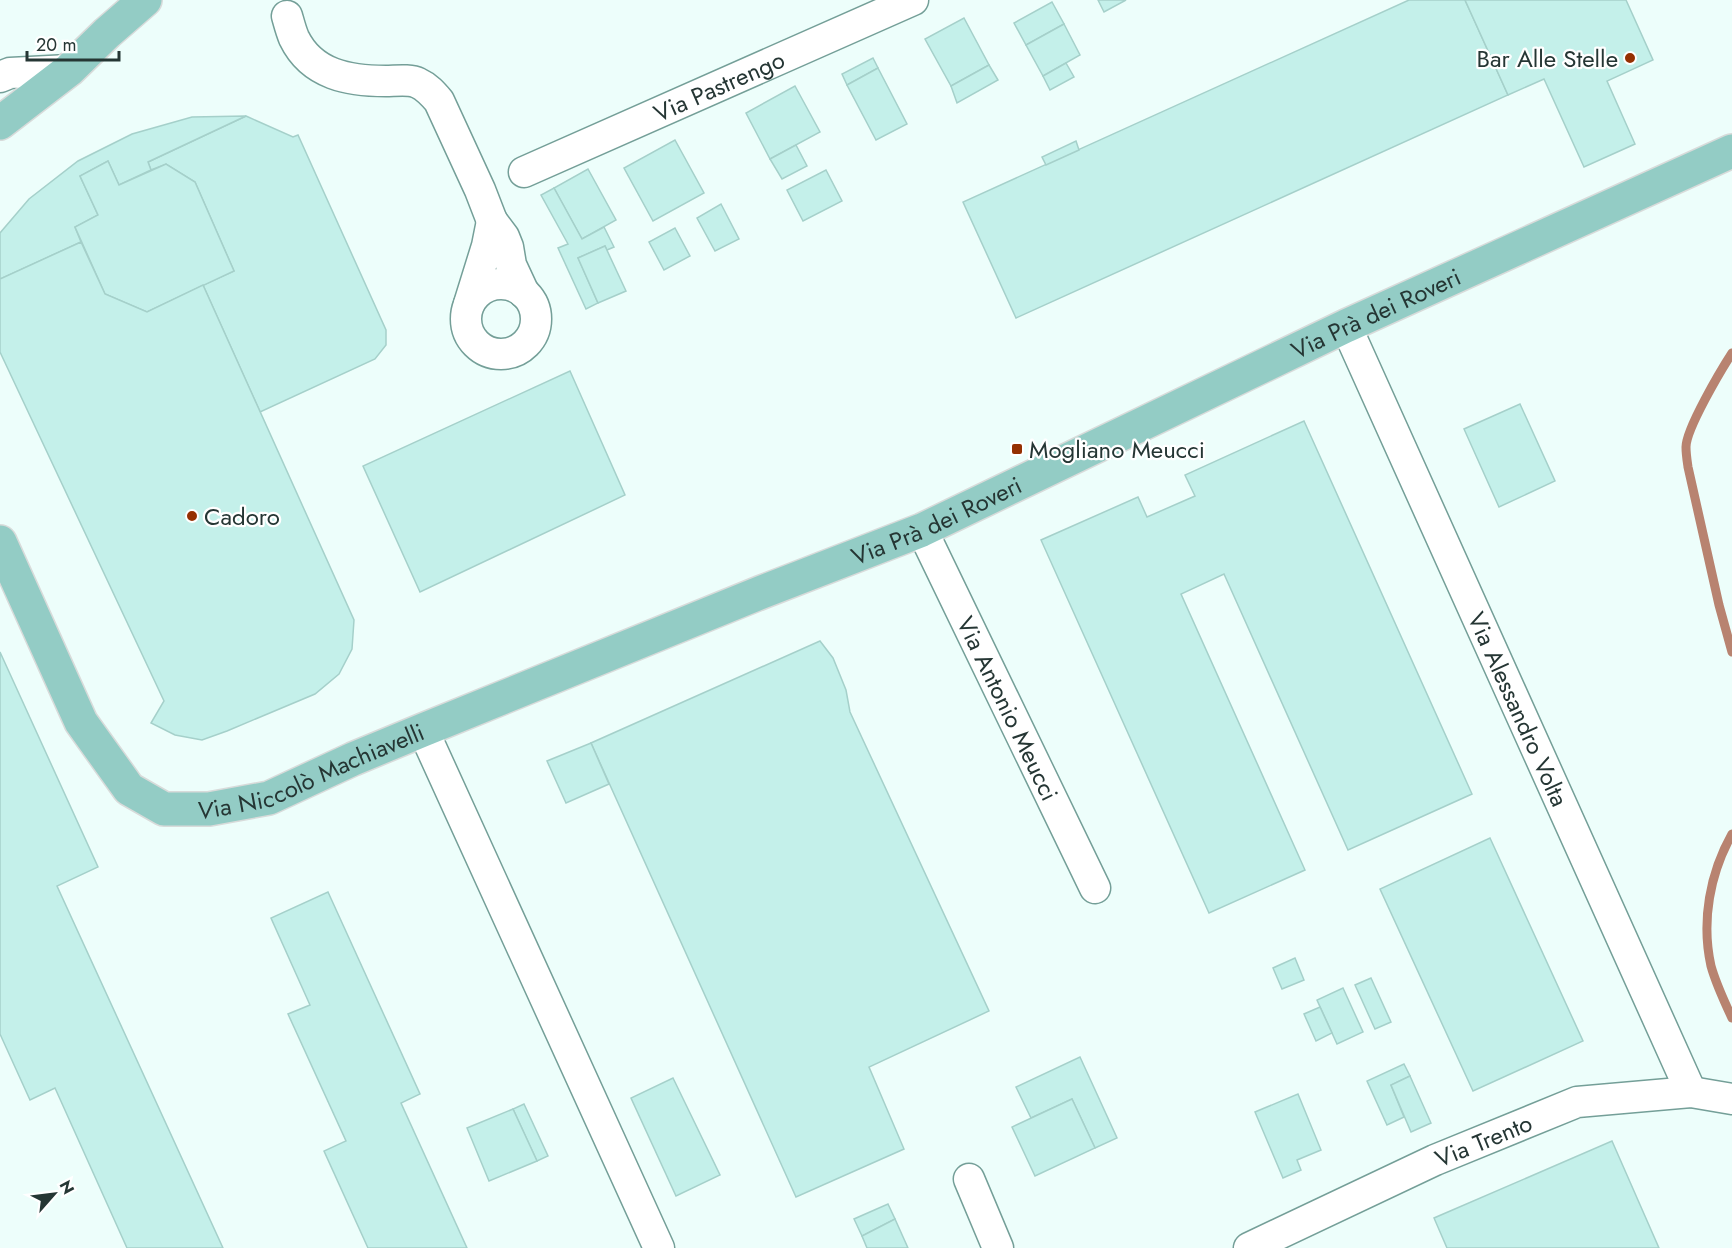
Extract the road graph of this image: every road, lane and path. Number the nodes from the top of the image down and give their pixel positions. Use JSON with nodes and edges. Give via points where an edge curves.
{"nodes":[{"id":1,"x":145,"y":0,"type":"edge"},
{"id":2,"x":913,"y":0,"type":"edge"},
{"id":3,"x":284,"y":5,"type":"edge"},
{"id":4,"x":69,"y":70,"type":"junction"},
{"id":5,"x":0,"y":77,"type":"edge"},
{"id":6,"x":0,"y":123,"type":"edge"},
{"id":7,"x":1732,"y":151,"type":"edge"},
{"id":8,"x":524,"y":172,"type":"dead end"},
{"id":9,"x":492,"y":221,"type":"junction"},
{"id":10,"x":524,"y":293,"type":"junction"},
{"id":11,"x":469,"y":304,"type":"junction"},
{"id":12,"x":1346,"y":326,"type":"junction"},
{"id":13,"x":922,"y":530,"type":"junction"},
{"id":14,"x":0,"y":542,"type":"edge"},
{"id":15,"x":423,"y":730,"type":"junction"},
{"id":16,"x":1095,"y":888,"type":"dead end"},
{"id":17,"x":1691,"y":1092,"type":"junction"},
{"id":18,"x":1732,"y":1100,"type":"edge"},
{"id":19,"x":969,"y":1179,"type":"dead end"},
{"id":20,"x":1259,"y":1246,"type":"edge"},
{"id":21,"x":659,"y":1248,"type":"edge"},
{"id":22,"x":998,"y":1248,"type":"edge"}],
"edges":[{"from":1,"to":4,"type":"main road"},
{"from":2,"to":8,"type":"street","name":"Via Pastrengo"},
{"from":3,"to":9,"type":"street","via":[[295,39],[322,69],[360,81],[416,82],[430,90],[444,111]]},
{"from":4,"to":5,"type":"street","via":[[10,72]]},
{"from":4,"to":6,"type":"main road"},
{"from":7,"to":12,"type":"main road","name":"Via Prà dei Roveri"},
{"from":9,"to":10,"type":"street","via":[[504,237]]},
{"from":9,"to":11,"type":"street"},
{"from":10,"to":11,"type":"street","via":[[498,284],[481,290]]},
{"from":10,"to":11,"type":"street","via":[[534,306],[536,328],[524,347],[514,352],[491,353],[471,339],[466,327]]},
{"from":12,"to":13,"type":"main road","name":"Via Prà dei Roveri"},
{"from":12,"to":17,"type":"street","name":"Via Alessandro Volta"},
{"from":13,"to":15,"type":"main road","name":"Via Prà dei Roveri"},
{"from":13,"to":16,"type":"street","name":"Via Antonio Meucci"},
{"from":14,"to":15,"type":"main road","name":"Via Niccolò Machiavelli","via":[[81,722],[129,789],[164,809],[209,809],[269,798]]},
{"from":15,"to":21,"type":"street","name":"Via Niccolò Machiavelli"},
{"from":17,"to":18,"type":"street","name":"Via Trento"},
{"from":17,"to":20,"type":"street","name":"Via Trento","via":[[1577,1102],[1435,1160]]},
{"from":19,"to":22,"type":"street"}]}
